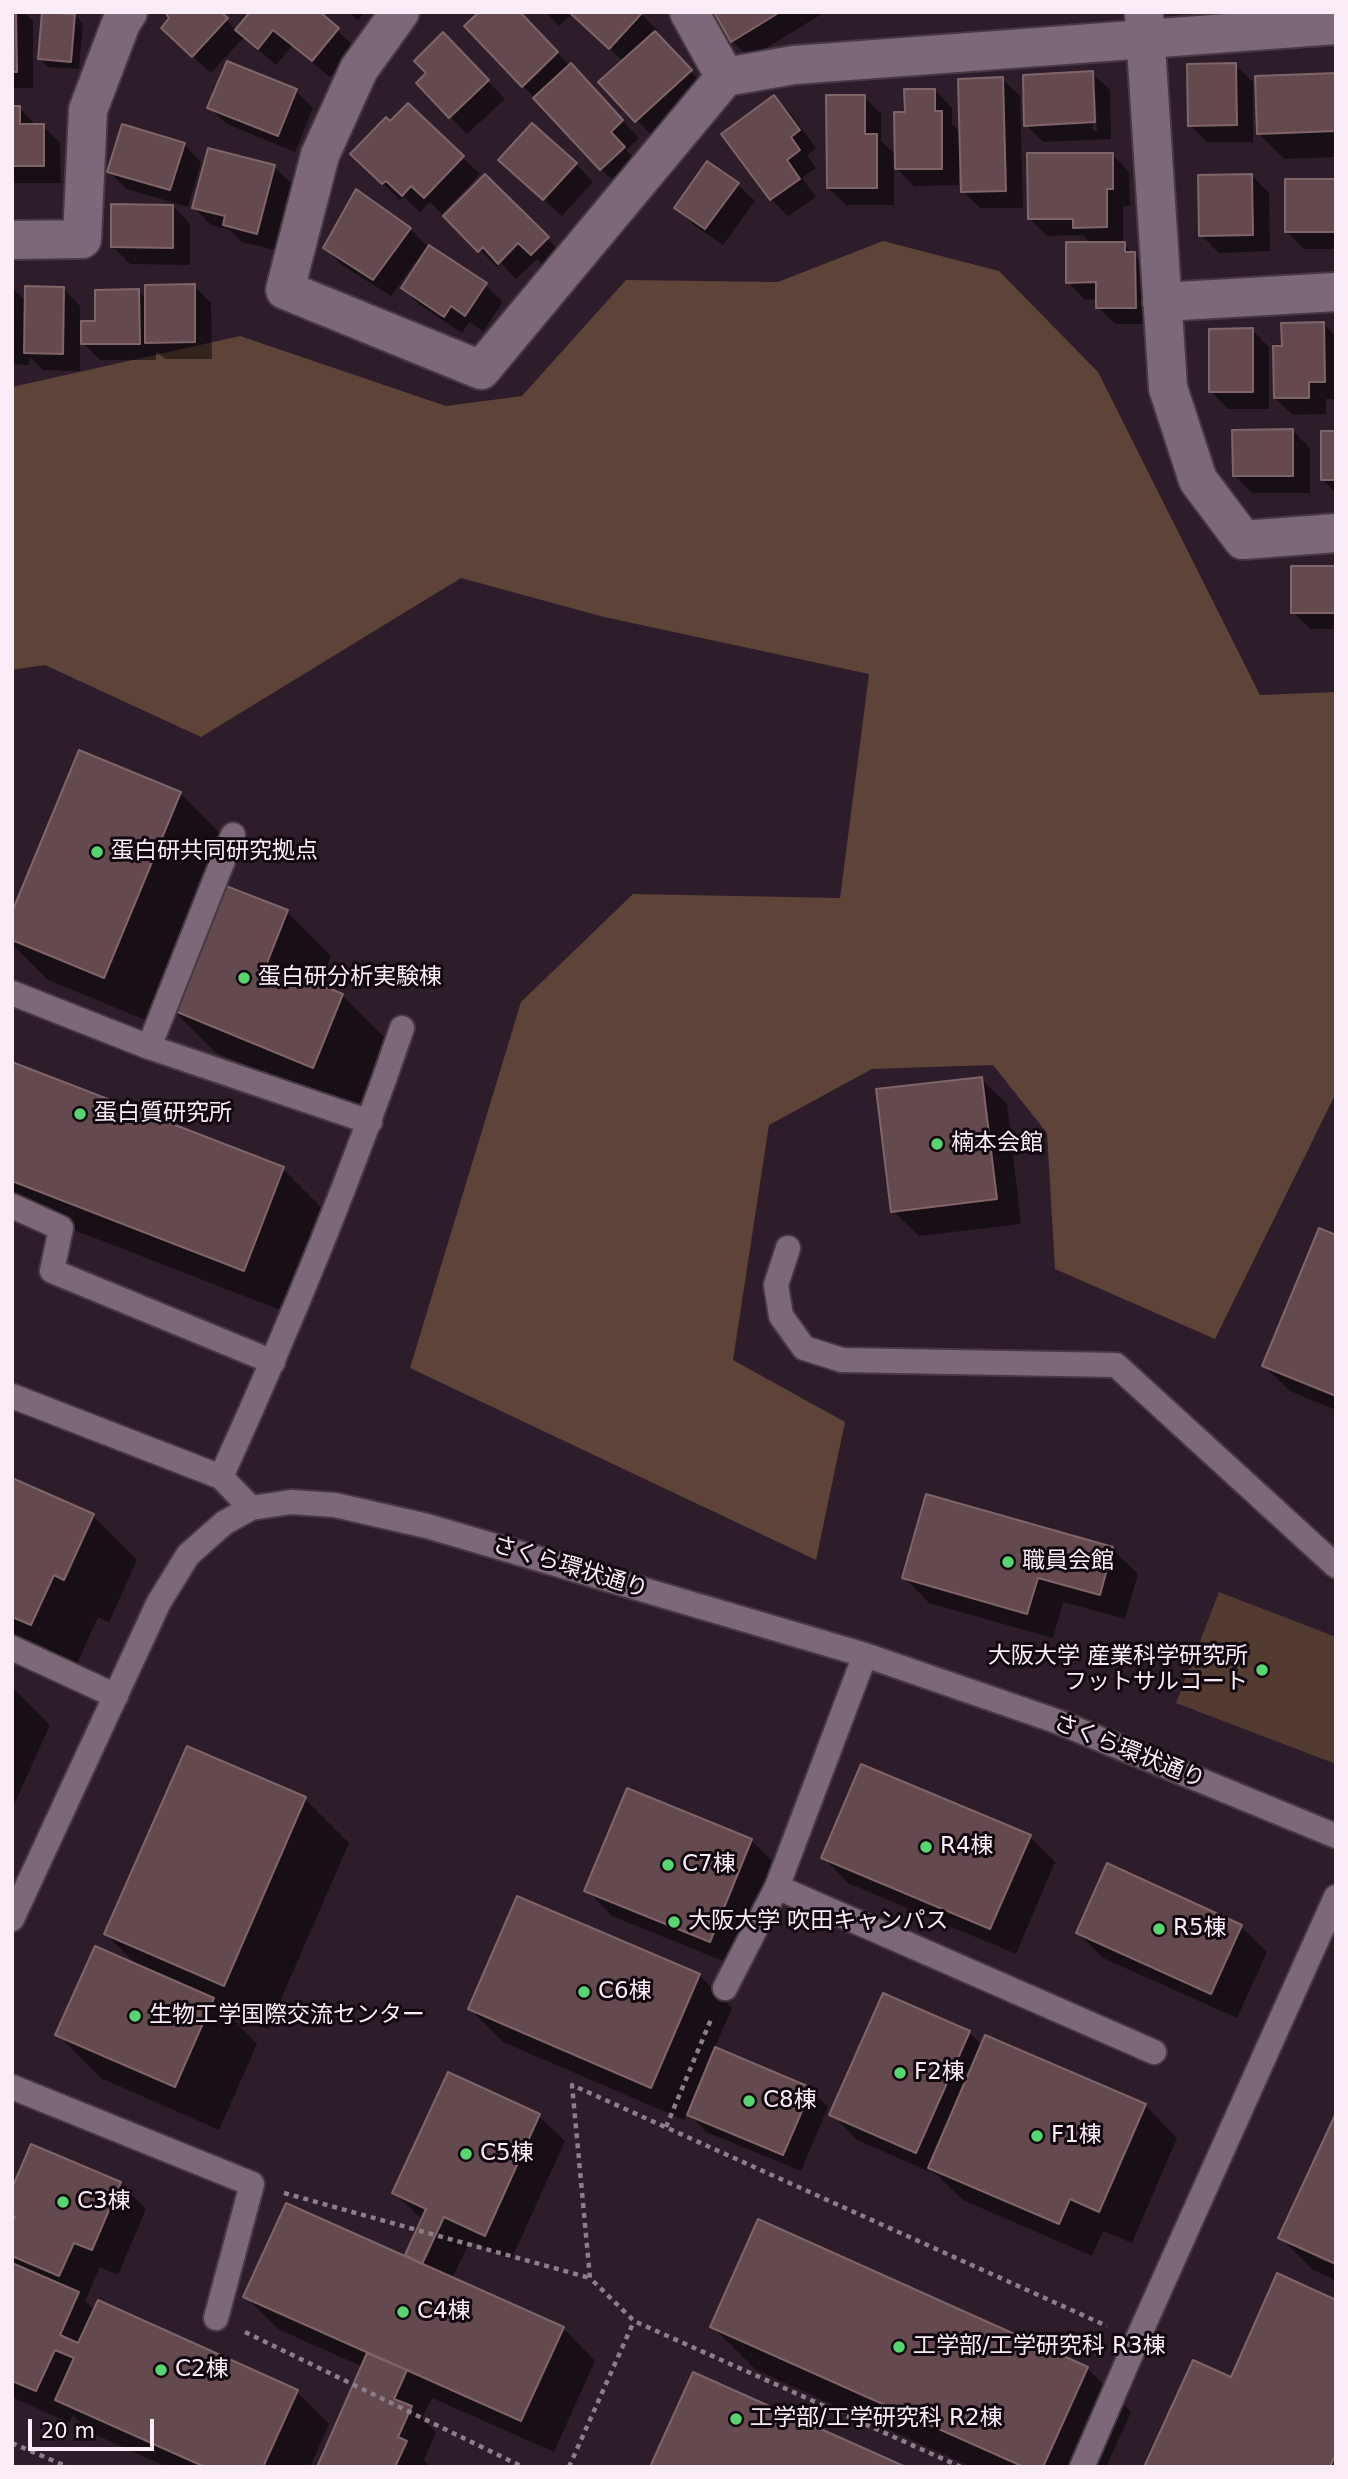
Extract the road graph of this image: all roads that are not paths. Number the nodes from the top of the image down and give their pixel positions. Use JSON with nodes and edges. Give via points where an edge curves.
{"nodes":[{"id":1,"x":128,"y":12,"type":"edge"},
{"id":2,"x":400,"y":12,"type":"edge"},
{"id":3,"x":689,"y":12,"type":"edge"},
{"id":4,"x":1144,"y":25,"type":"edge"},
{"id":5,"x":1336,"y":25,"type":"edge"},
{"id":6,"x":725,"y":77,"type":"junction"},
{"id":7,"x":12,"y":240,"type":"edge"},
{"id":8,"x":1336,"y":292,"type":"edge"},
{"id":9,"x":1162,"y":302,"type":"junction"},
{"id":10,"x":1336,"y":533,"type":"edge"},
{"id":11,"x":233,"y":835,"type":"dead end"},
{"id":12,"x":12,"y":993,"type":"edge"},
{"id":13,"x":402,"y":1028,"type":"dead end"},
{"id":14,"x":149,"y":1047,"type":"junction"},
{"id":15,"x":370,"y":1122,"type":"junction"},
{"id":16,"x":12,"y":1206,"type":"edge"},
{"id":17,"x":788,"y":1248,"type":"dead end"},
{"id":18,"x":274,"y":1362,"type":"junction"},
{"id":19,"x":12,"y":1396,"type":"edge"},
{"id":20,"x":221,"y":1477,"type":"junction"},
{"id":21,"x":251,"y":1508,"type":"junction"},
{"id":22,"x":1336,"y":1566,"type":"edge"},
{"id":23,"x":12,"y":1648,"type":"edge"},
{"id":24,"x":865,"y":1656,"type":"junction"},
{"id":25,"x":116,"y":1696,"type":"junction"},
{"id":26,"x":1336,"y":1836,"type":"edge"},
{"id":27,"x":777,"y":1887,"type":"junction"},
{"id":28,"x":1336,"y":1897,"type":"edge"},
{"id":29,"x":12,"y":1919,"type":"edge"},
{"id":30,"x":725,"y":1988,"type":"road end"},
{"id":31,"x":1154,"y":2052,"type":"dead end"},
{"id":32,"x":12,"y":2087,"type":"edge"},
{"id":33,"x":216,"y":2318,"type":"road end"},
{"id":34,"x":1082,"y":2467,"type":"edge"}],
"edges":[{"from":1,"to":7,"type":"street","via":[[88,110],[82,239]]},
{"from":2,"to":6,"type":"street","via":[[359,69],[320,155],[285,289],[481,370]]},
{"from":3,"to":6,"type":"street"},
{"from":4,"to":5,"type":"street"},
{"from":4,"to":6,"type":"street"},
{"from":4,"to":9,"type":"street"},
{"from":8,"to":9,"type":"street"},
{"from":9,"to":10,"type":"street","via":[[1168,388],[1198,480],[1243,540]]},
{"from":11,"to":14,"type":"lane"},
{"from":12,"to":14,"type":"lane"},
{"from":13,"to":15,"type":"lane"},
{"from":14,"to":15,"type":"lane"},
{"from":15,"to":18,"type":"lane"},
{"from":16,"to":18,"type":"lane","via":[[61,1228],[52,1271]]},
{"from":17,"to":22,"type":"lane","via":[[776,1285],[781,1316],[804,1348],[842,1360],[1115,1365]]},
{"from":18,"to":20,"type":"lane"},
{"from":19,"to":20,"type":"lane"},
{"from":20,"to":21,"type":"lane"},
{"from":21,"to":24,"type":"lane","name":"さくら環状通り","via":[[291,1502],[335,1505],[427,1525]]},
{"from":21,"to":25,"type":"lane","name":"さくら環状通り","via":[[224,1523],[188,1555],[159,1602]]},
{"from":23,"to":25,"type":"lane"},
{"from":24,"to":26,"type":"lane","name":"さくら環状通り","via":[[1056,1721]]},
{"from":24,"to":27,"type":"lane"},
{"from":25,"to":29,"type":"lane","name":"さくら環状通り"},
{"from":27,"to":30,"type":"lane"},
{"from":27,"to":31,"type":"lane"},
{"from":28,"to":34,"type":"lane"},
{"from":32,"to":33,"type":"lane","via":[[252,2184]]}]}
